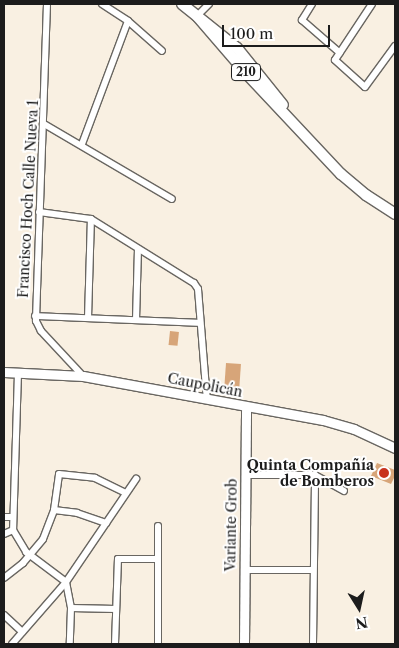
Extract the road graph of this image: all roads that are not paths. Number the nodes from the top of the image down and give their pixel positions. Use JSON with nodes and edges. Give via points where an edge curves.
{"nodes":[{"id":1,"x":47,"y":4,"type":"edge"},
{"id":2,"x":102,"y":4,"type":"edge"},
{"id":3,"x":209,"y":4,"type":"edge"},
{"id":4,"x":312,"y":4,"type":"edge"},
{"id":5,"x":372,"y":4,"type":"edge"},
{"id":6,"x":191,"y":8,"type":"edge"},
{"id":7,"x":128,"y":21,"type":"junction"},
{"id":8,"x":395,"y":46,"type":"edge"},
{"id":9,"x":162,"y":52,"type":"dead end"},
{"id":10,"x":340,"y":53,"type":"junction"},
{"id":11,"x":44,"y":124,"type":"junction"},
{"id":12,"x":82,"y":144,"type":"junction"},
{"id":13,"x":172,"y":199,"type":"dead end"},
{"id":14,"x":39,"y":212,"type":"junction"},
{"id":15,"x":395,"y":214,"type":"edge"},
{"id":16,"x":91,"y":219,"type":"junction"},
{"id":17,"x":138,"y":249,"type":"junction"},
{"id":18,"x":35,"y":316,"type":"junction"},
{"id":19,"x":88,"y":318,"type":"junction"},
{"id":20,"x":136,"y":320,"type":"junction"},
{"id":21,"x":200,"y":323,"type":"junction"},
{"id":22,"x":4,"y":372,"type":"edge"},
{"id":23,"x":18,"y":373,"type":"junction"},
{"id":24,"x":83,"y":376,"type":"junction"},
{"id":25,"x":207,"y":400,"type":"junction"},
{"id":26,"x":246,"y":407,"type":"junction"},
{"id":27,"x":395,"y":448,"type":"edge"},
{"id":28,"x":245,"y":475,"type":"junction"},
{"id":29,"x":315,"y":475,"type":"junction"},
{"id":30,"x":136,"y":479,"type":"dead end"},
{"id":31,"x":344,"y":492,"type":"dead end"},
{"id":32,"x":126,"y":493,"type":"junction"},
{"id":33,"x":54,"y":510,"type":"junction"},
{"id":34,"x":4,"y":517,"type":"edge"},
{"id":35,"x":13,"y":517,"type":"junction"},
{"id":36,"x":106,"y":523,"type":"junction"},
{"id":37,"x":158,"y":526,"type":"dead end"},
{"id":38,"x":13,"y":530,"type":"junction"},
{"id":39,"x":4,"y":534,"type":"edge"},
{"id":40,"x":31,"y":556,"type":"junction"},
{"id":41,"x":158,"y":559,"type":"junction"},
{"id":42,"x":244,"y":570,"type":"junction"},
{"id":43,"x":314,"y":570,"type":"junction"},
{"id":44,"x":4,"y":578,"type":"edge"},
{"id":45,"x":66,"y":582,"type":"junction"},
{"id":46,"x":71,"y":608,"type":"junction"},
{"id":47,"x":116,"y":609,"type":"junction"},
{"id":48,"x":4,"y":615,"type":"edge"},
{"id":49,"x":22,"y":632,"type":"junction"},
{"id":50,"x":12,"y":644,"type":"edge"},
{"id":51,"x":70,"y":644,"type":"edge"},
{"id":52,"x":115,"y":644,"type":"edge"},
{"id":53,"x":158,"y":644,"type":"edge"},
{"id":54,"x":244,"y":644,"type":"edge"},
{"id":55,"x":313,"y":644,"type":"edge"}],
"edges":[{"from":1,"to":11,"type":"street","name":"Francisco Hoch Calle Nueva 1"},
{"from":2,"to":7,"type":"street"},
{"from":3,"to":6,"type":"street"},
{"from":4,"to":10,"type":"street","via":[[302,20]]},
{"from":5,"to":10,"type":"street"},
{"from":6,"to":15,"type":"main road","number":"210","via":[[237,48],[270,86],[296,126],[353,185]]},
{"from":7,"to":9,"type":"street"},
{"from":7,"to":12,"type":"street"},
{"from":8,"to":10,"type":"street","via":[[365,87],[335,60]]},
{"from":11,"to":12,"type":"street"},
{"from":11,"to":14,"type":"street","name":"Francisco Hoch Calle Nueva 1"},
{"from":12,"to":13,"type":"street"},
{"from":14,"to":16,"type":"street"},
{"from":14,"to":18,"type":"street","name":"Francisco Hoch Calle Nueva 1"},
{"from":16,"to":17,"type":"street"},
{"from":16,"to":19,"type":"street"},
{"from":17,"to":20,"type":"street"},
{"from":17,"to":21,"type":"street","via":[[194,283],[198,289]]},
{"from":18,"to":19,"type":"street"},
{"from":18,"to":24,"type":"street","name":"Francisco Hoch Calle Nueva 1","via":[[39,329]]},
{"from":19,"to":20,"type":"street"},
{"from":20,"to":21,"type":"street"},
{"from":21,"to":25,"type":"street"},
{"from":22,"to":23,"type":"street","name":"Caupolicán"},
{"from":23,"to":24,"type":"street","name":"Caupolicán"},
{"from":23,"to":35,"type":"street"},
{"from":24,"to":25,"type":"street","name":"Caupolicán"},
{"from":25,"to":26,"type":"street","name":"Caupolicán"},
{"from":26,"to":27,"type":"street","name":"Caupolicán","via":[[332,422]]},
{"from":26,"to":28,"type":"street","name":"Variante Grob"},
{"from":28,"to":29,"type":"street"},
{"from":28,"to":42,"type":"street","name":"Variante Grob"},
{"from":29,"to":31,"type":"street"},
{"from":29,"to":43,"type":"street"},
{"from":30,"to":32,"type":"street"},
{"from":32,"to":33,"type":"street","via":[[96,478],[59,474]]},
{"from":32,"to":36,"type":"street"},
{"from":33,"to":36,"type":"street","via":[[78,513]]},
{"from":33,"to":40,"type":"street","via":[[43,539]]},
{"from":34,"to":35,"type":"street"},
{"from":35,"to":38,"type":"street"},
{"from":36,"to":45,"type":"street"},
{"from":37,"to":41,"type":"street"},
{"from":38,"to":39,"type":"street"},
{"from":38,"to":40,"type":"street"},
{"from":40,"to":44,"type":"street"},
{"from":40,"to":45,"type":"street"},
{"from":41,"to":47,"type":"street","via":[[118,558]]},
{"from":41,"to":53,"type":"street"},
{"from":42,"to":43,"type":"street"},
{"from":42,"to":54,"type":"street","name":"Variante Grob"},
{"from":43,"to":55,"type":"street"},
{"from":45,"to":46,"type":"street"},
{"from":45,"to":49,"type":"street"},
{"from":46,"to":47,"type":"street"},
{"from":46,"to":51,"type":"street"},
{"from":47,"to":52,"type":"street"},
{"from":48,"to":49,"type":"street"},
{"from":49,"to":50,"type":"street"}]}
